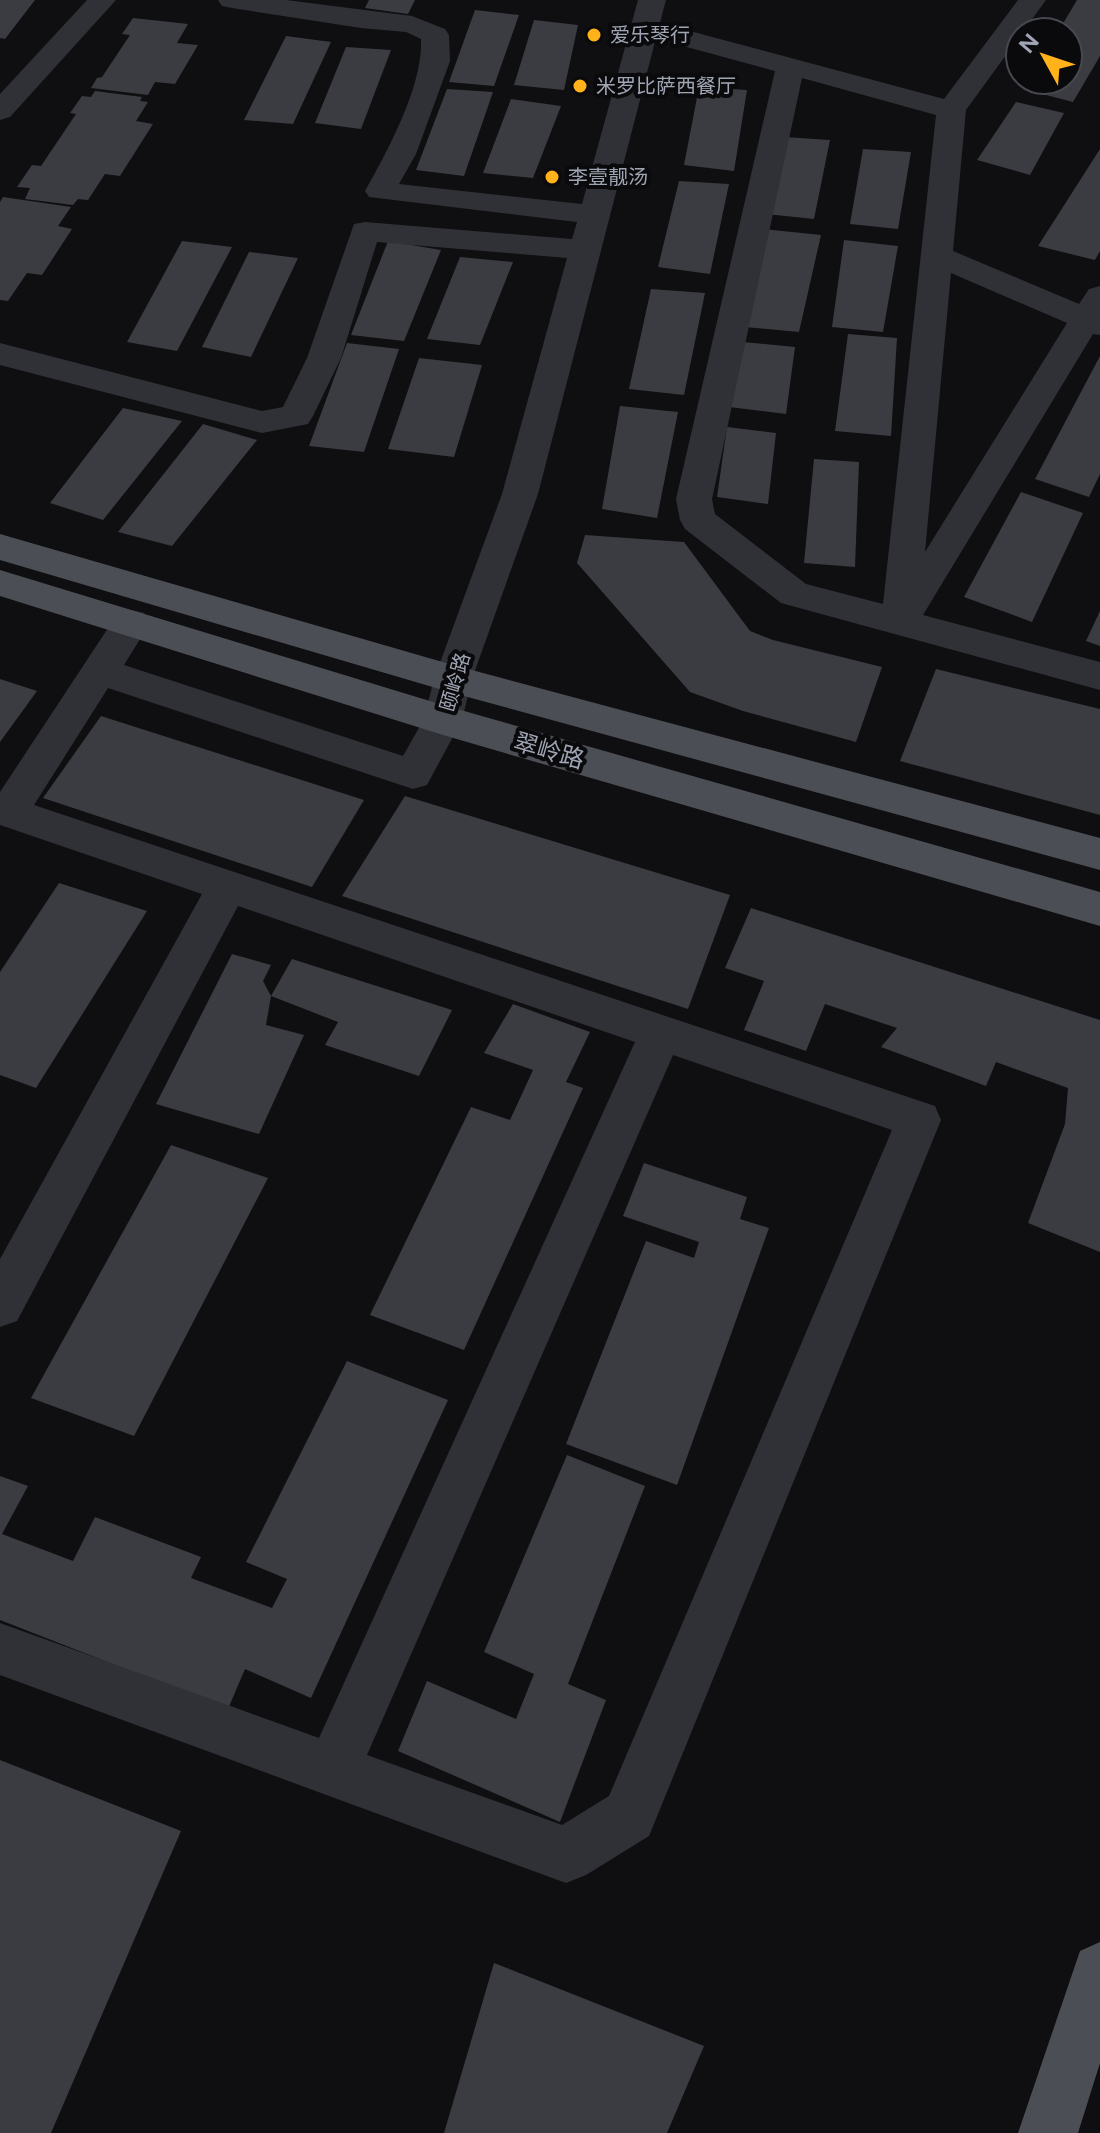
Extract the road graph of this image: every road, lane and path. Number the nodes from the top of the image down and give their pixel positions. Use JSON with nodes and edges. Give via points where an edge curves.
{"nodes":[{"id":1,"x":102,"y":0,"type":"edge"},
{"id":2,"x":232,"y":0,"type":"edge"},
{"id":3,"x":652,"y":0,"type":"edge"},
{"id":4,"x":682,"y":0,"type":"edge"},
{"id":5,"x":1032,"y":0,"type":"edge"},
{"id":6,"x":671,"y":34,"type":"junction"},
{"id":7,"x":790,"y":68,"type":"junction"},
{"id":8,"x":951,"y":110,"type":"junction"},
{"id":9,"x":0,"y":111,"type":"edge"},
{"id":10,"x":380,"y":191,"type":"junction"},
{"id":11,"x":594,"y":215,"type":"junction"},
{"id":12,"x":365,"y":231,"type":"junction"},
{"id":13,"x":585,"y":250,"type":"junction"},
{"id":14,"x":935,"y":255,"type":"junction"},
{"id":15,"x":1095,"y":314,"type":"edge"},
{"id":16,"x":0,"y":354,"type":"edge"},
{"id":17,"x":0,"y":547,"type":"edge"},
{"id":18,"x":0,"y":583,"type":"edge"},
{"id":19,"x":900,"y":621,"type":"junction"},
{"id":20,"x":131,"y":623,"type":"junction"},
{"id":21,"x":99,"y":671,"type":"junction"},
{"id":22,"x":1100,"y":676,"type":"edge"},
{"id":23,"x":468,"y":683,"type":"junction"},
{"id":24,"x":443,"y":720,"type":"junction"},
{"id":25,"x":4,"y":810,"type":"edge"},
{"id":26,"x":1100,"y":854,"type":"edge"},
{"id":27,"x":228,"y":886,"type":"junction"},
{"id":28,"x":1100,"y":909,"type":"edge"},
{"id":29,"x":661,"y":1033,"type":"junction"},
{"id":30,"x":0,"y":1305,"type":"edge"},
{"id":31,"x":0,"y":1649,"type":"edge"},
{"id":32,"x":333,"y":1769,"type":"junction"},
{"id":33,"x":1100,"y":1971,"type":"edge"},
{"id":34,"x":1048,"y":2133,"type":"edge"}],
"edges":[{"from":1,"to":9,"type":"street"},
{"from":2,"to":10,"type":"street","via":[[412,24],[435,35],[436,61],[401,154]]},
{"from":3,"to":11,"type":"street","name":"颐岭路"},
{"from":4,"to":6,"type":"street","name":"颐岭路"},
{"from":5,"to":8,"type":"street"},
{"from":6,"to":7,"type":"street"},
{"from":6,"to":23,"type":"street","name":"颐岭路"},
{"from":7,"to":8,"type":"street"},
{"from":7,"to":19,"type":"street","via":[[694,499],[698,520],[794,594]]},
{"from":8,"to":14,"type":"street"},
{"from":10,"to":11,"type":"street"},
{"from":10,"to":12,"type":"street"},
{"from":11,"to":13,"type":"street","name":"颐岭路"},
{"from":12,"to":13,"type":"street"},
{"from":12,"to":16,"type":"street","via":[[324,358],[296,416],[262,422]]},
{"from":13,"to":23,"type":"street","name":"颐岭路"},
{"from":14,"to":15,"type":"street"},
{"from":14,"to":19,"type":"street"},
{"from":15,"to":19,"type":"street"},
{"from":17,"to":23,"type":"main road","name":"翠岭路"},
{"from":18,"to":20,"type":"main road","name":"翠岭路"},
{"from":19,"to":22,"type":"street"},
{"from":20,"to":21,"type":"street"},
{"from":20,"to":24,"type":"main road","name":"翠岭路"},
{"from":21,"to":24,"type":"street","via":[[413,774]]},
{"from":21,"to":25,"type":"street"},
{"from":23,"to":24,"type":"street","name":"颐岭路"},
{"from":23,"to":26,"type":"main road","name":"翠岭路"},
{"from":24,"to":28,"type":"main road","name":"翠岭路"},
{"from":25,"to":27,"type":"street"},
{"from":27,"to":29,"type":"street"},
{"from":27,"to":30,"type":"street"},
{"from":29,"to":32,"type":"street"},
{"from":29,"to":32,"type":"street","via":[[919,1120],[629,1816],[566,1855]]},
{"from":31,"to":32,"type":"street"},
{"from":33,"to":34,"type":"main road"}]}
